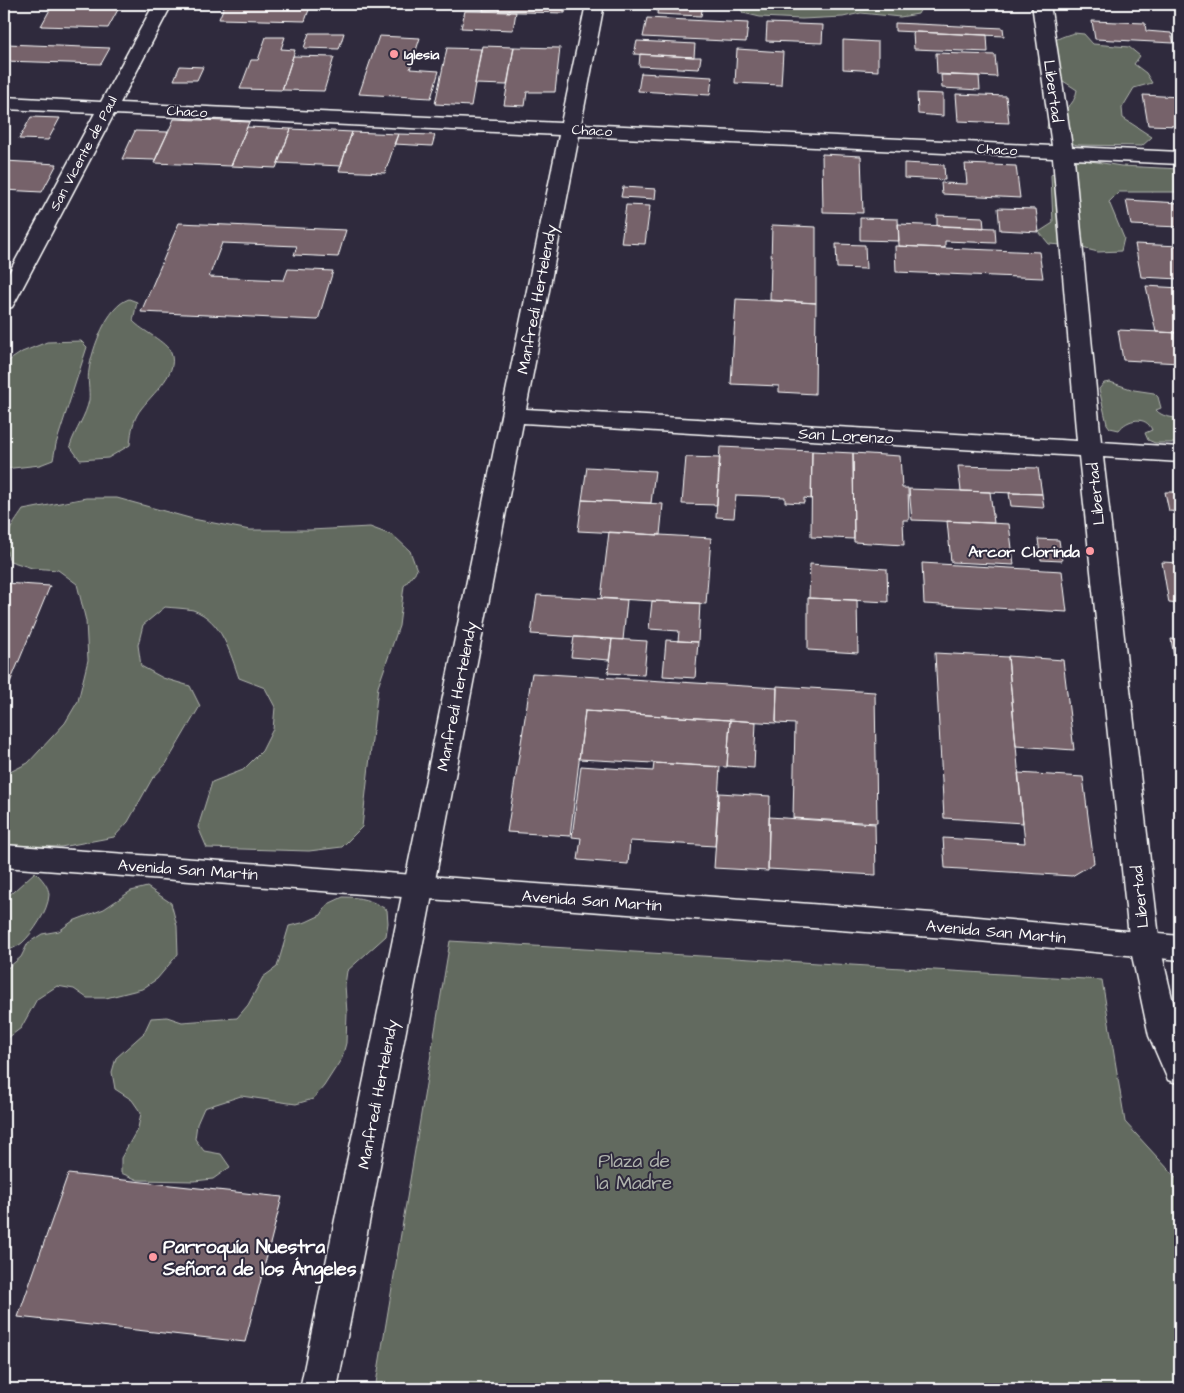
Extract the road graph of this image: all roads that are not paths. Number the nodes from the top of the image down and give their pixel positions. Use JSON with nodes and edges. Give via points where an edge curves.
{"nodes":[{"id":1,"x":163,"y":4,"type":"edge"},
{"id":2,"x":595,"y":4,"type":"edge"},
{"id":3,"x":1041,"y":4,"type":"edge"},
{"id":4,"x":4,"y":103,"type":"edge"},
{"id":5,"x":108,"y":108,"type":"junction"},
{"id":6,"x":570,"y":130,"type":"junction"},
{"id":7,"x":1063,"y":153,"type":"junction"},
{"id":8,"x":1180,"y":158,"type":"edge"},
{"id":9,"x":4,"y":302,"type":"edge"},
{"id":10,"x":512,"y":415,"type":"junction"},
{"id":11,"x":1090,"y":450,"type":"junction"},
{"id":12,"x":1180,"y":454,"type":"edge"},
{"id":13,"x":4,"y":856,"type":"edge"},
{"id":14,"x":418,"y":887,"type":"junction"},
{"id":15,"x":1145,"y":946,"type":"junction"},
{"id":16,"x":1180,"y":948,"type":"edge"},
{"id":17,"x":1180,"y":1070,"type":"edge"},
{"id":18,"x":318,"y":1389,"type":"edge"}],
"edges":[{"from":1,"to":5,"type":"street","name":"San Vicente de Paul"},
{"from":2,"to":6,"type":"street","name":"Manfredi Hertelendy"},
{"from":3,"to":7,"type":"street","name":"Libertad"},
{"from":4,"to":5,"type":"street","name":"Chaco"},
{"from":5,"to":6,"type":"street","name":"Chaco"},
{"from":5,"to":9,"type":"street","name":"San Vicente de Paul"},
{"from":6,"to":7,"type":"street","name":"Chaco"},
{"from":6,"to":10,"type":"street","name":"Manfredi Hertelendy"},
{"from":7,"to":8,"type":"street","name":"Chaco"},
{"from":7,"to":11,"type":"street","name":"Libertad"},
{"from":10,"to":11,"type":"street","name":"San Lorenzo"},
{"from":10,"to":14,"type":"street","name":"Manfredi Hertelendy"},
{"from":11,"to":12,"type":"street","name":"San Lorenzo"},
{"from":11,"to":15,"type":"street","name":"Libertad"},
{"from":13,"to":14,"type":"street","name":"Avenida San Martín"},
{"from":14,"to":15,"type":"street","name":"Avenida San Martín","via":[[946,926]]},
{"from":14,"to":18,"type":"street","name":"Manfredi Hertelendy"},
{"from":15,"to":16,"type":"street","name":"Avenida San Martín"},
{"from":15,"to":17,"type":"street","name":"Libertad","via":[[1165,1036]]}]}
